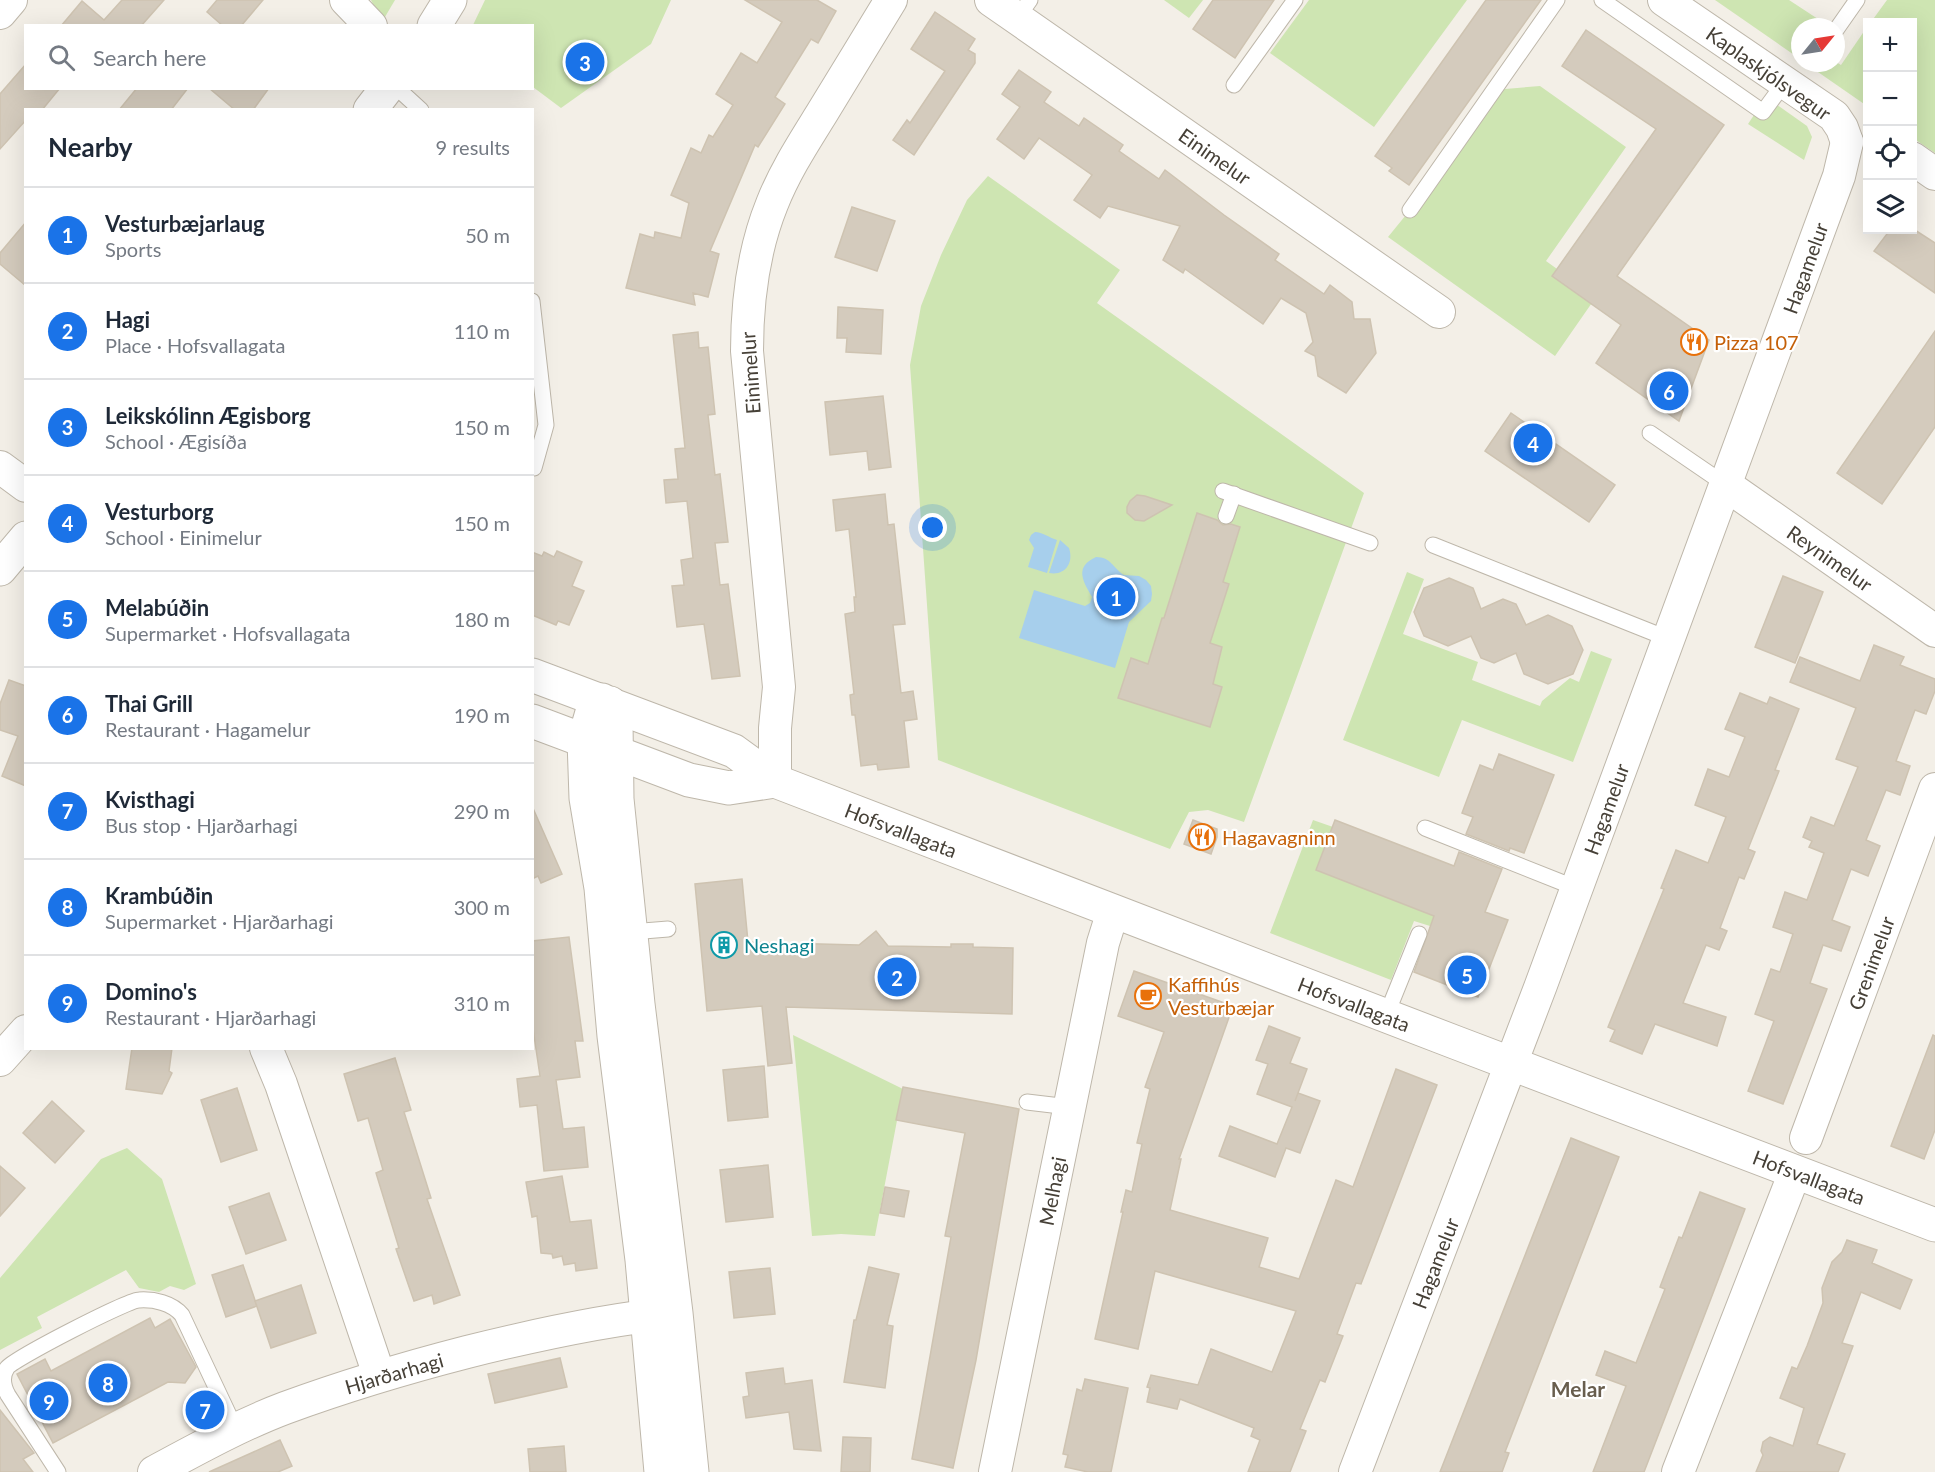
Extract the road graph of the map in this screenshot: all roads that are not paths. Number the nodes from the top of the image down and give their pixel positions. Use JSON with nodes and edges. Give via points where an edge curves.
{"nodes":[{"id":1,"x":11,"y":0,"type":"edge"},
{"id":2,"x":346,"y":0,"type":"edge"},
{"id":3,"x":450,"y":0,"type":"edge"},
{"id":4,"x":891,"y":0,"type":"edge"},
{"id":5,"x":991,"y":0,"type":"edge"},
{"id":6,"x":1295,"y":0,"type":"edge"},
{"id":7,"x":1557,"y":0,"type":"edge"},
{"id":8,"x":1602,"y":0,"type":"edge"},
{"id":9,"x":1664,"y":0,"type":"edge"},
{"id":10,"x":1857,"y":0,"type":"edge"},
{"id":11,"x":1024,"y":9,"type":"edge"},
{"id":12,"x":0,"y":13,"type":"edge"},
{"id":13,"x":1844,"y":18,"type":"edge"},
{"id":14,"x":369,"y":24,"type":"edge"},
{"id":15,"x":435,"y":24,"type":"edge"},
{"id":16,"x":1785,"y":82,"type":"junction"},
{"id":17,"x":1234,"y":85,"type":"dead end"},
{"id":18,"x":385,"y":90,"type":"edge"},
{"id":19,"x":399,"y":90,"type":"edge"},
{"id":20,"x":372,"y":108,"type":"edge"},
{"id":21,"x":419,"y":108,"type":"edge"},
{"id":22,"x":1857,"y":142,"type":"edge"},
{"id":23,"x":1917,"y":161,"type":"edge"},
{"id":24,"x":1935,"y":174,"type":"edge"},
{"id":25,"x":1410,"y":210,"type":"dead end"},
{"id":26,"x":1439,"y":312,"type":"dead end"},
{"id":27,"x":534,"y":319,"type":"edge"},
{"id":28,"x":1650,"y":433,"type":"dead end"},
{"id":29,"x":0,"y":467,"type":"edge"},
{"id":30,"x":534,"y":468,"type":"edge"},
{"id":31,"x":24,"y":485,"type":"edge"},
{"id":32,"x":1726,"y":485,"type":"junction"},
{"id":33,"x":1226,"y":516,"type":"dead end"},
{"id":34,"x":24,"y":540,"type":"edge"},
{"id":35,"x":1371,"y":543,"type":"dead end"},
{"id":36,"x":1433,"y":545,"type":"dead end"},
{"id":37,"x":0,"y":569,"type":"edge"},
{"id":38,"x":1935,"y":631,"type":"edge"},
{"id":39,"x":1669,"y":639,"type":"junction"},
{"id":40,"x":534,"y":676,"type":"edge"},
{"id":41,"x":606,"y":702,"type":"junction"},
{"id":42,"x":534,"y":722,"type":"edge"},
{"id":43,"x":584,"y":740,"type":"junction"},
{"id":44,"x":617,"y":752,"type":"junction"},
{"id":45,"x":775,"y":781,"type":"junction"},
{"id":46,"x":1935,"y":789,"type":"edge"},
{"id":47,"x":1425,"y":828,"type":"dead end"},
{"id":48,"x":1576,"y":888,"type":"junction"},
{"id":49,"x":1113,"y":911,"type":"junction"},
{"id":50,"x":668,"y":930,"type":"dead end"},
{"id":51,"x":631,"y":932,"type":"junction"},
{"id":52,"x":1419,"y":934,"type":"dead end"},
{"id":53,"x":1386,"y":1016,"type":"junction"},
{"id":54,"x":24,"y":1033,"type":"edge"},
{"id":55,"x":267,"y":1050,"type":"edge"},
{"id":56,"x":0,"y":1060,"type":"edge"},
{"id":57,"x":1510,"y":1064,"type":"junction"},
{"id":58,"x":1027,"y":1102,"type":"dead end"},
{"id":59,"x":1070,"y":1107,"type":"junction"},
{"id":60,"x":1806,"y":1138,"type":"dead end"},
{"id":61,"x":1795,"y":1172,"type":"junction"},
{"id":62,"x":1935,"y":1225,"type":"edge"},
{"id":63,"x":662,"y":1314,"type":"junction"},
{"id":64,"x":379,"y":1375,"type":"junction"},
{"id":65,"x":236,"y":1430,"type":"junction"},
{"id":66,"x":58,"y":1472,"type":"edge"},
{"id":67,"x":154,"y":1472,"type":"edge"},
{"id":68,"x":661,"y":1472,"type":"edge"},
{"id":69,"x":692,"y":1472,"type":"edge"},
{"id":70,"x":995,"y":1472,"type":"edge"},
{"id":71,"x":1356,"y":1472,"type":"edge"},
{"id":72,"x":1678,"y":1472,"type":"edge"}],
"edges":[{"from":1,"to":12,"type":"street"},
{"from":2,"to":14,"type":"street"},
{"from":3,"to":15,"type":"street"},
{"from":4,"to":45,"type":"street","name":"Einimelur","via":[[787,169],[759,242],[751,280],[747,351],[779,687]]},
{"from":5,"to":11,"type":"street","name":"Einimelur"},
{"from":6,"to":17,"type":"lane"},
{"from":7,"to":25,"type":"lane"},
{"from":8,"to":16,"type":"lane","via":[[1763,112]]},
{"from":9,"to":16,"type":"street","name":"Kaplaskjólsvegur"},
{"from":10,"to":13,"type":"lane"},
{"from":11,"to":26,"type":"street","name":"Einimelur"},
{"from":16,"to":22,"type":"street","name":"Kaplaskjólsvegur","via":[[1834,116]]},
{"from":18,"to":20,"type":"street"},
{"from":19,"to":21,"type":"lane"},
{"from":22,"to":32,"type":"street","name":"Hagamelur","via":[[1839,176]]},
{"from":23,"to":24,"type":"street"},
{"from":27,"to":30,"type":"lane","via":[[546,425]]},
{"from":28,"to":32,"type":"lane"},
{"from":29,"to":31,"type":"street"},
{"from":32,"to":38,"type":"street","name":"Reynimelur"},
{"from":32,"to":39,"type":"street","name":"Hagamelur"},
{"from":33,"to":35,"type":"lane","via":[[1228,492]]},
{"from":34,"to":37,"type":"street"},
{"from":36,"to":39,"type":"lane"},
{"from":39,"to":48,"type":"street","name":"Hagamelur"},
{"from":40,"to":41,"type":"street","name":"Hofsvallagata"},
{"from":41,"to":43,"type":"street","via":[[593,709]]},
{"from":41,"to":44,"type":"street","via":[[616,722]]},
{"from":41,"to":45,"type":"street","name":"Hofsvallagata","via":[[734,751]]},
{"from":42,"to":43,"type":"street","name":"Hofsvallagata"},
{"from":43,"to":44,"type":"street","name":"Hofsvallagata"},
{"from":43,"to":63,"type":"street","via":[[585,798],[600,888],[614,1036]]},
{"from":44,"to":45,"type":"street","name":"Hofsvallagata","via":[[678,776],[729,788]]},
{"from":44,"to":51,"type":"street","via":[[617,799]]},
{"from":45,"to":49,"type":"street","name":"Hofsvallagata"},
{"from":46,"to":60,"type":"street","name":"Grenimelur"},
{"from":47,"to":48,"type":"lane"},
{"from":48,"to":57,"type":"street","name":"Hagamelur"},
{"from":49,"to":53,"type":"street","name":"Hofsvallagata"},
{"from":49,"to":59,"type":"street","name":"Melhagi"},
{"from":50,"to":51,"type":"lane"},
{"from":51,"to":63,"type":"street"},
{"from":52,"to":53,"type":"lane"},
{"from":53,"to":57,"type":"street","name":"Hofsvallagata"},
{"from":54,"to":56,"type":"street"},
{"from":55,"to":64,"type":"street"},
{"from":57,"to":61,"type":"street","name":"Hofsvallagata"},
{"from":57,"to":71,"type":"street","name":"Hagamelur"},
{"from":58,"to":59,"type":"lane"},
{"from":59,"to":70,"type":"street","name":"Melhagi"},
{"from":61,"to":62,"type":"street","name":"Hofsvallagata"},
{"from":61,"to":72,"type":"street"},
{"from":63,"to":64,"type":"street","name":"Hjarðarhagi","via":[[536,1334]]},
{"from":63,"to":68,"type":"street"},
{"from":63,"to":69,"type":"street"},
{"from":64,"to":65,"type":"street","name":"Hjarðarhagi"},
{"from":65,"to":66,"type":"lane","via":[[182,1315],[169,1304],[138,1299],[49,1342],[5,1370],[3,1386]]},
{"from":65,"to":67,"type":"street","name":"Hjarðarhagi"}]}
